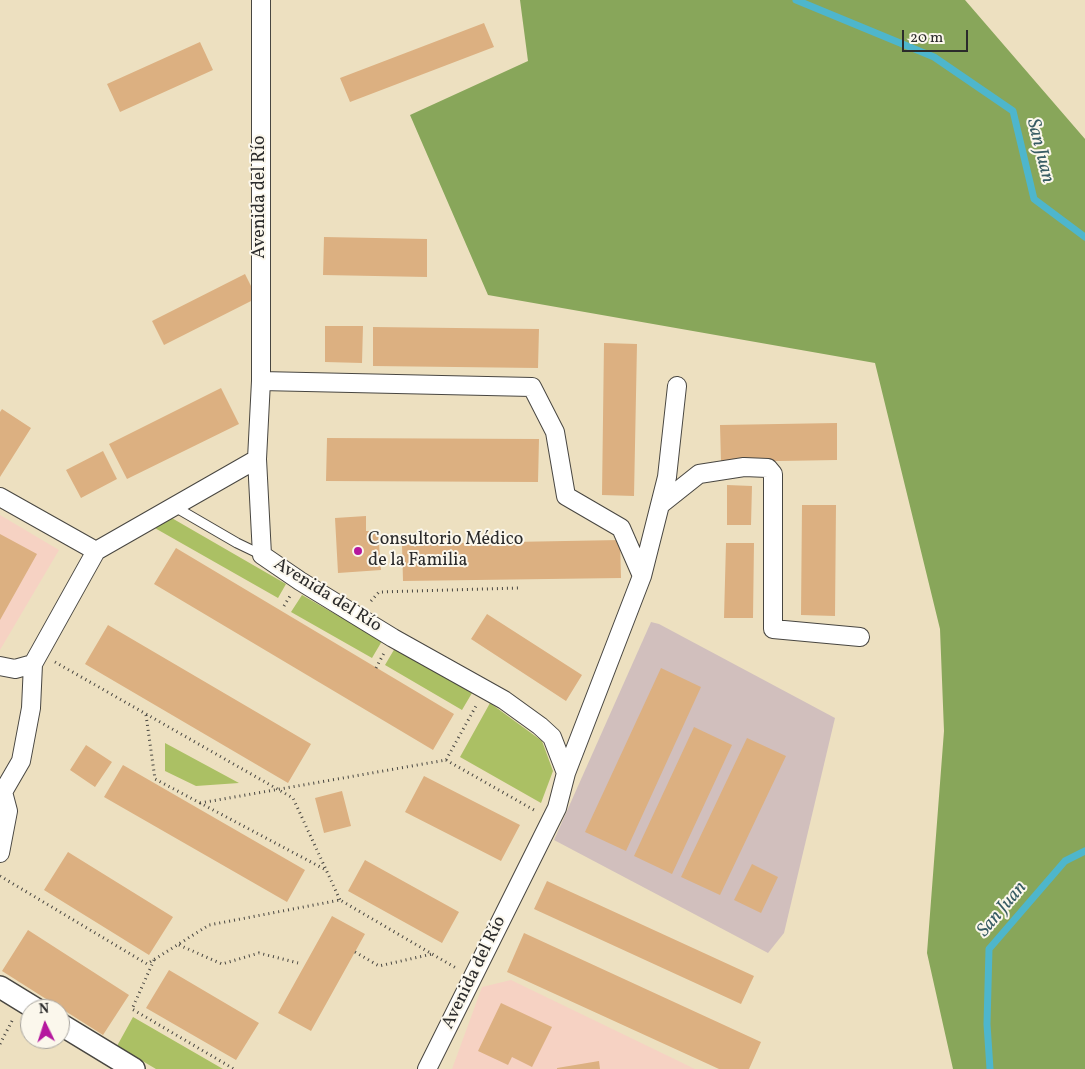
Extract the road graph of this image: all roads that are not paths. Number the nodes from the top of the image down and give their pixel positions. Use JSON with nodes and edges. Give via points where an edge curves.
{"nodes":[{"id":1,"x":261,"y":0,"type":"edge"},
{"id":2,"x":261,"y":381,"type":"junction"},
{"id":3,"x":677,"y":386,"type":"dead end"},
{"id":4,"x":257,"y":459,"type":"junction"},
{"id":5,"x":0,"y":497,"type":"edge"},
{"id":6,"x":660,"y":505,"type":"junction"},
{"id":7,"x":175,"y":507,"type":"junction"},
{"id":8,"x":96,"y":551,"type":"junction"},
{"id":9,"x":262,"y":555,"type":"junction"},
{"id":10,"x":642,"y":576,"type":"junction"},
{"id":11,"x":860,"y":637,"type":"dead end"},
{"id":12,"x":36,"y":658,"type":"junction"},
{"id":13,"x":0,"y":666,"type":"edge"},
{"id":14,"x":566,"y":773,"type":"junction"},
{"id":15,"x":1,"y":791,"type":"edge"},
{"id":16,"x":0,"y":853,"type":"edge"},
{"id":17,"x":0,"y":987,"type":"edge"},
{"id":18,"x":20,"y":999,"type":"edge"},
{"id":19,"x":70,"y":1030,"type":"edge"},
{"id":20,"x":134,"y":1069,"type":"edge"},
{"id":21,"x":427,"y":1069,"type":"edge"}],
"edges":[{"from":1,"to":2,"type":"street","name":"Avenida del Río"},
{"from":2,"to":4,"type":"street","name":"Avenida del Río"},
{"from":2,"to":10,"type":"street","via":[[532,387],[555,432],[566,496],[621,528]]},
{"from":3,"to":6,"type":"street","via":[[667,477]]},
{"from":4,"to":7,"type":"street"},
{"from":4,"to":9,"type":"street","name":"Avenida del Río"},
{"from":5,"to":8,"type":"street"},
{"from":6,"to":10,"type":"street"},
{"from":6,"to":11,"type":"street","via":[[699,474],[744,467],[768,468],[773,474],[773,629]]},
{"from":7,"to":8,"type":"street"},
{"from":7,"to":9,"type":"lane"},
{"from":8,"to":12,"type":"street"},
{"from":9,"to":14,"type":"street","name":"Avenida del Río","via":[[358,616],[504,700],[552,737]]},
{"from":10,"to":14,"type":"street"},
{"from":12,"to":13,"type":"street","via":[[15,669]]},
{"from":12,"to":15,"type":"street","via":[[21,761]]},
{"from":14,"to":21,"type":"street","name":"Avenida del Río","via":[[557,808]]},
{"from":15,"to":16,"type":"street","via":[[8,811]]},
{"from":17,"to":18,"type":"street"},
{"from":19,"to":20,"type":"street"}]}
